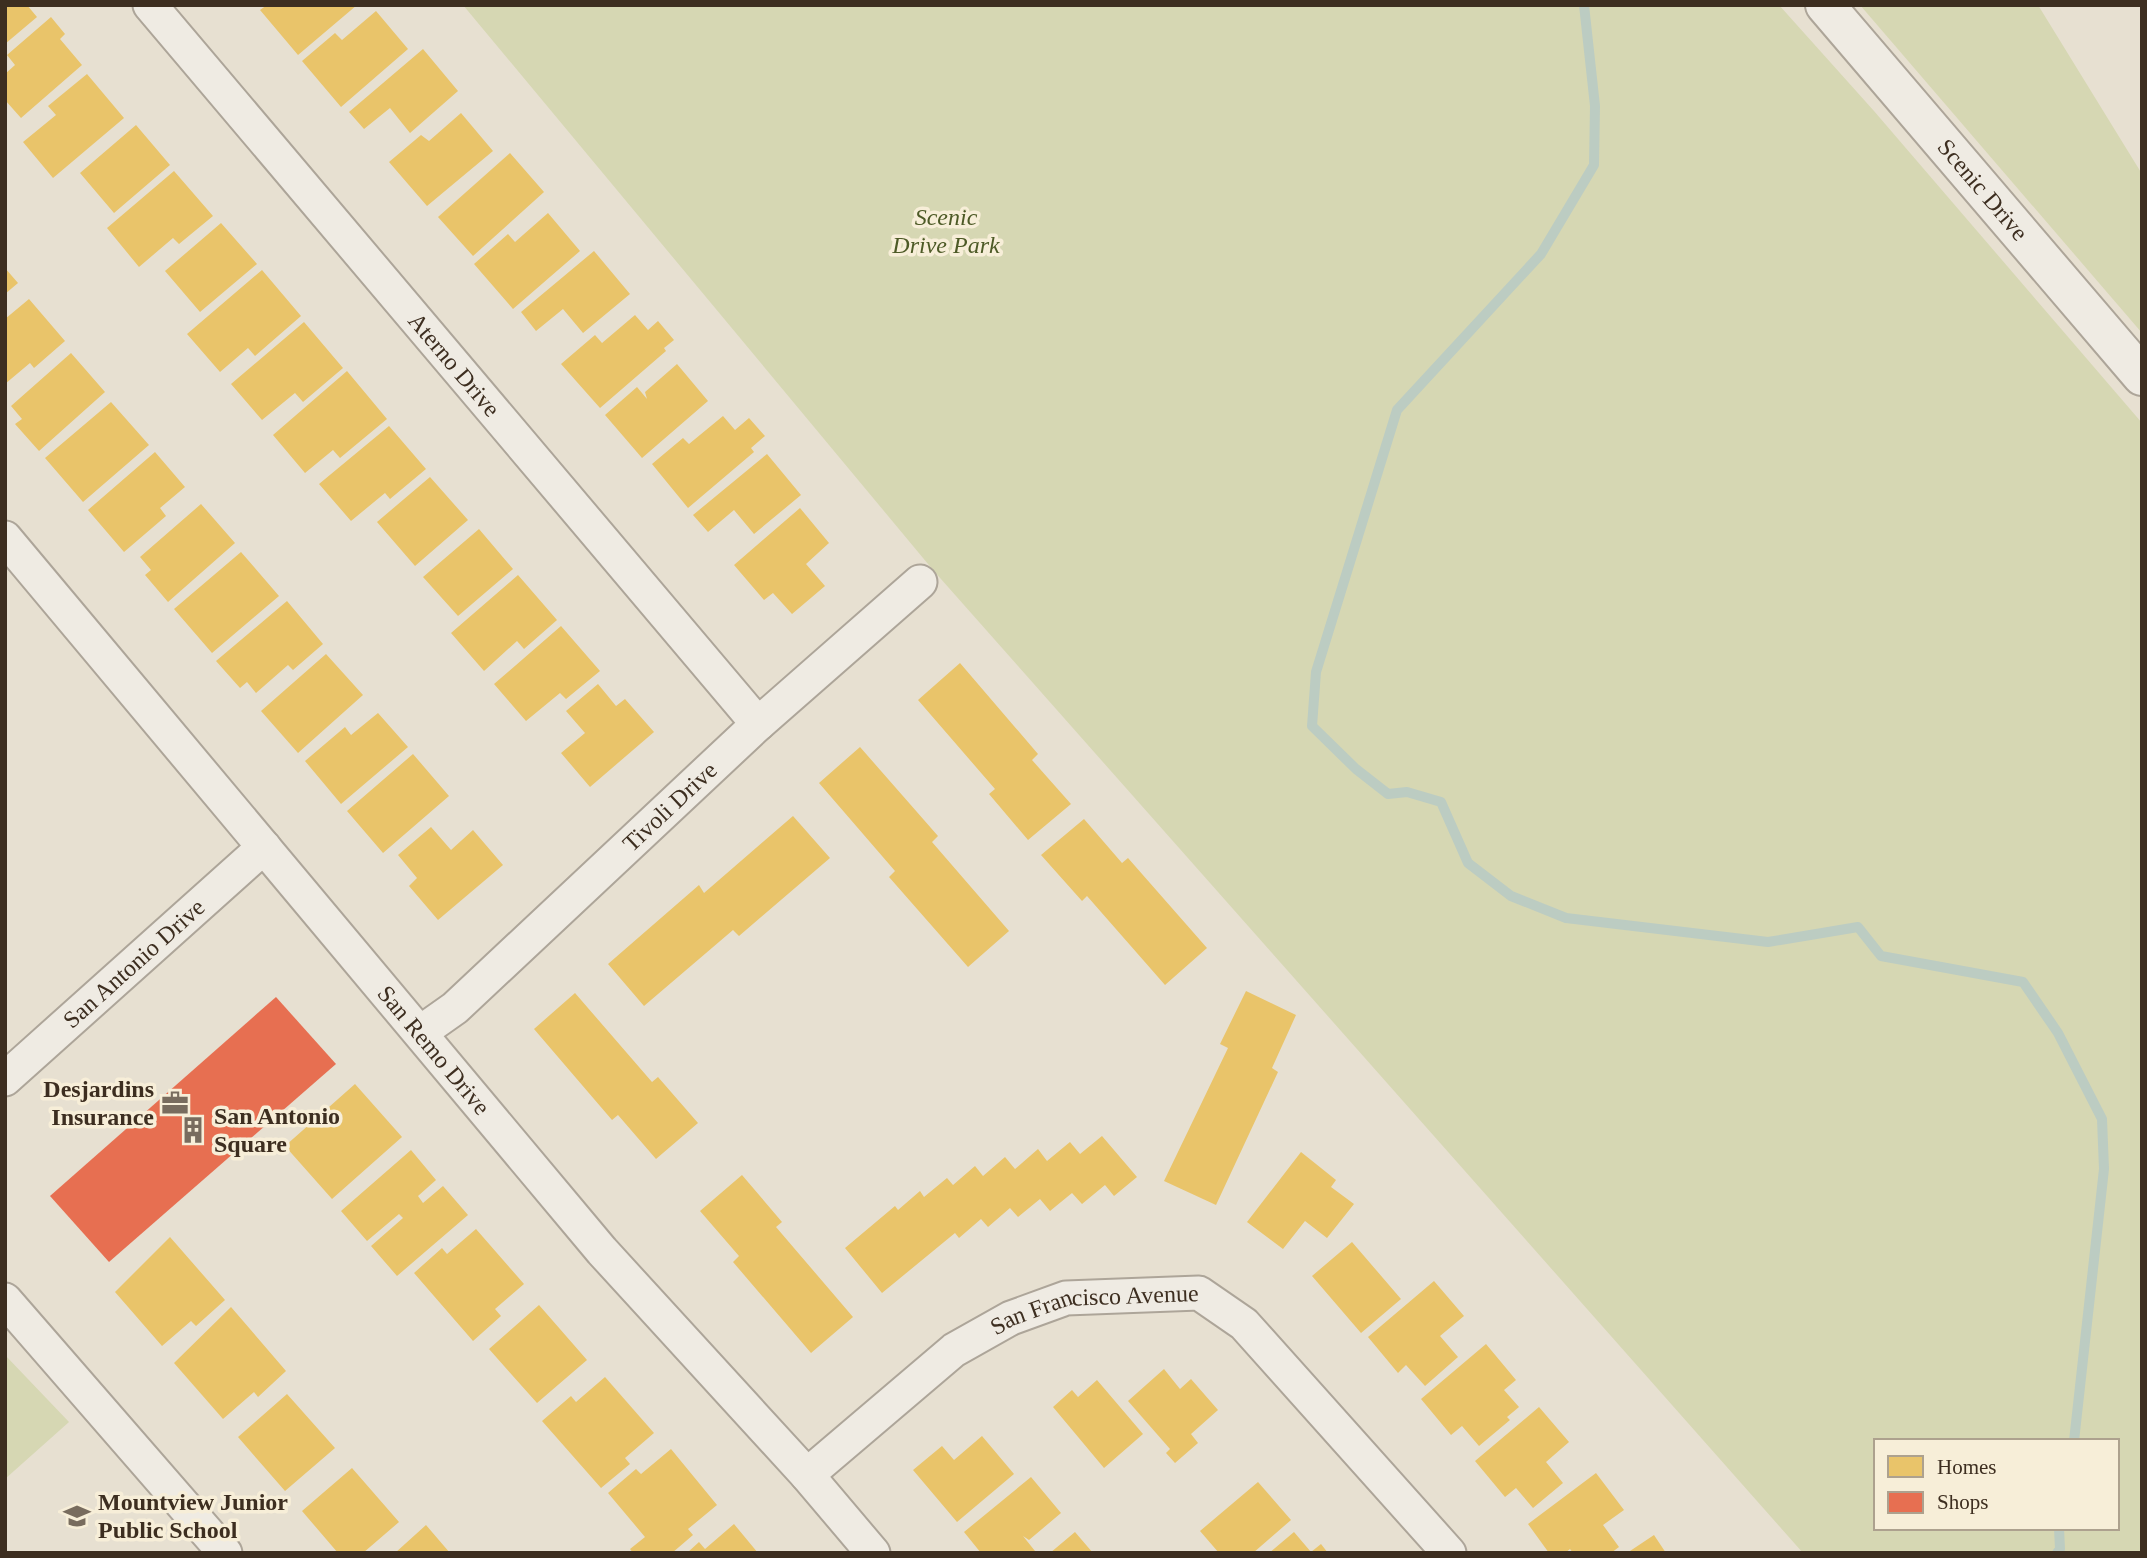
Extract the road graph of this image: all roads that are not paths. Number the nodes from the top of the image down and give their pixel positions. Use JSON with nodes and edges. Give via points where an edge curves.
{"nodes":[{"id":1,"x":150,"y":5,"type":"edge"},
{"id":2,"x":1825,"y":5,"type":"edge"},
{"id":3,"x":2142,"y":376,"type":"edge"},
{"id":4,"x":5,"y":538,"type":"edge"},
{"id":5,"x":920,"y":582,"type":"dead end"},
{"id":6,"x":758,"y":724,"type":"junction"},
{"id":7,"x":264,"y":847,"type":"junction"},
{"id":8,"x":421,"y":1032,"type":"junction"},
{"id":9,"x":5,"y":1079,"type":"edge"},
{"id":10,"x":5,"y":1300,"type":"edge"},
{"id":11,"x":807,"y":1475,"type":"junction"},
{"id":12,"x":225,"y":1553,"type":"edge"},
{"id":13,"x":873,"y":1553,"type":"edge"},
{"id":14,"x":1449,"y":1553,"type":"edge"}],
"edges":[{"from":1,"to":6,"type":"street","name":"Aterno Drive"},
{"from":2,"to":3,"type":"street","name":"Scenic Drive"},
{"from":4,"to":7,"type":"street","name":"San Remo Drive"},
{"from":5,"to":6,"type":"street","name":"Tivoli Drive"},
{"from":6,"to":8,"type":"street","name":"Tivoli Drive","via":[[455,1008]]},
{"from":7,"to":8,"type":"street","name":"San Remo Drive"},
{"from":7,"to":9,"type":"street","name":"San Antonio Drive"},
{"from":8,"to":11,"type":"street","name":"San Remo Drive","via":[[602,1251]]},
{"from":10,"to":12,"type":"street"},
{"from":11,"to":13,"type":"street","name":"San Remo Drive"},
{"from":11,"to":14,"type":"street","name":"San Francisco Avenue","via":[[954,1350],[1012,1318],[1066,1298],[1199,1293],[1244,1324]]}]}
